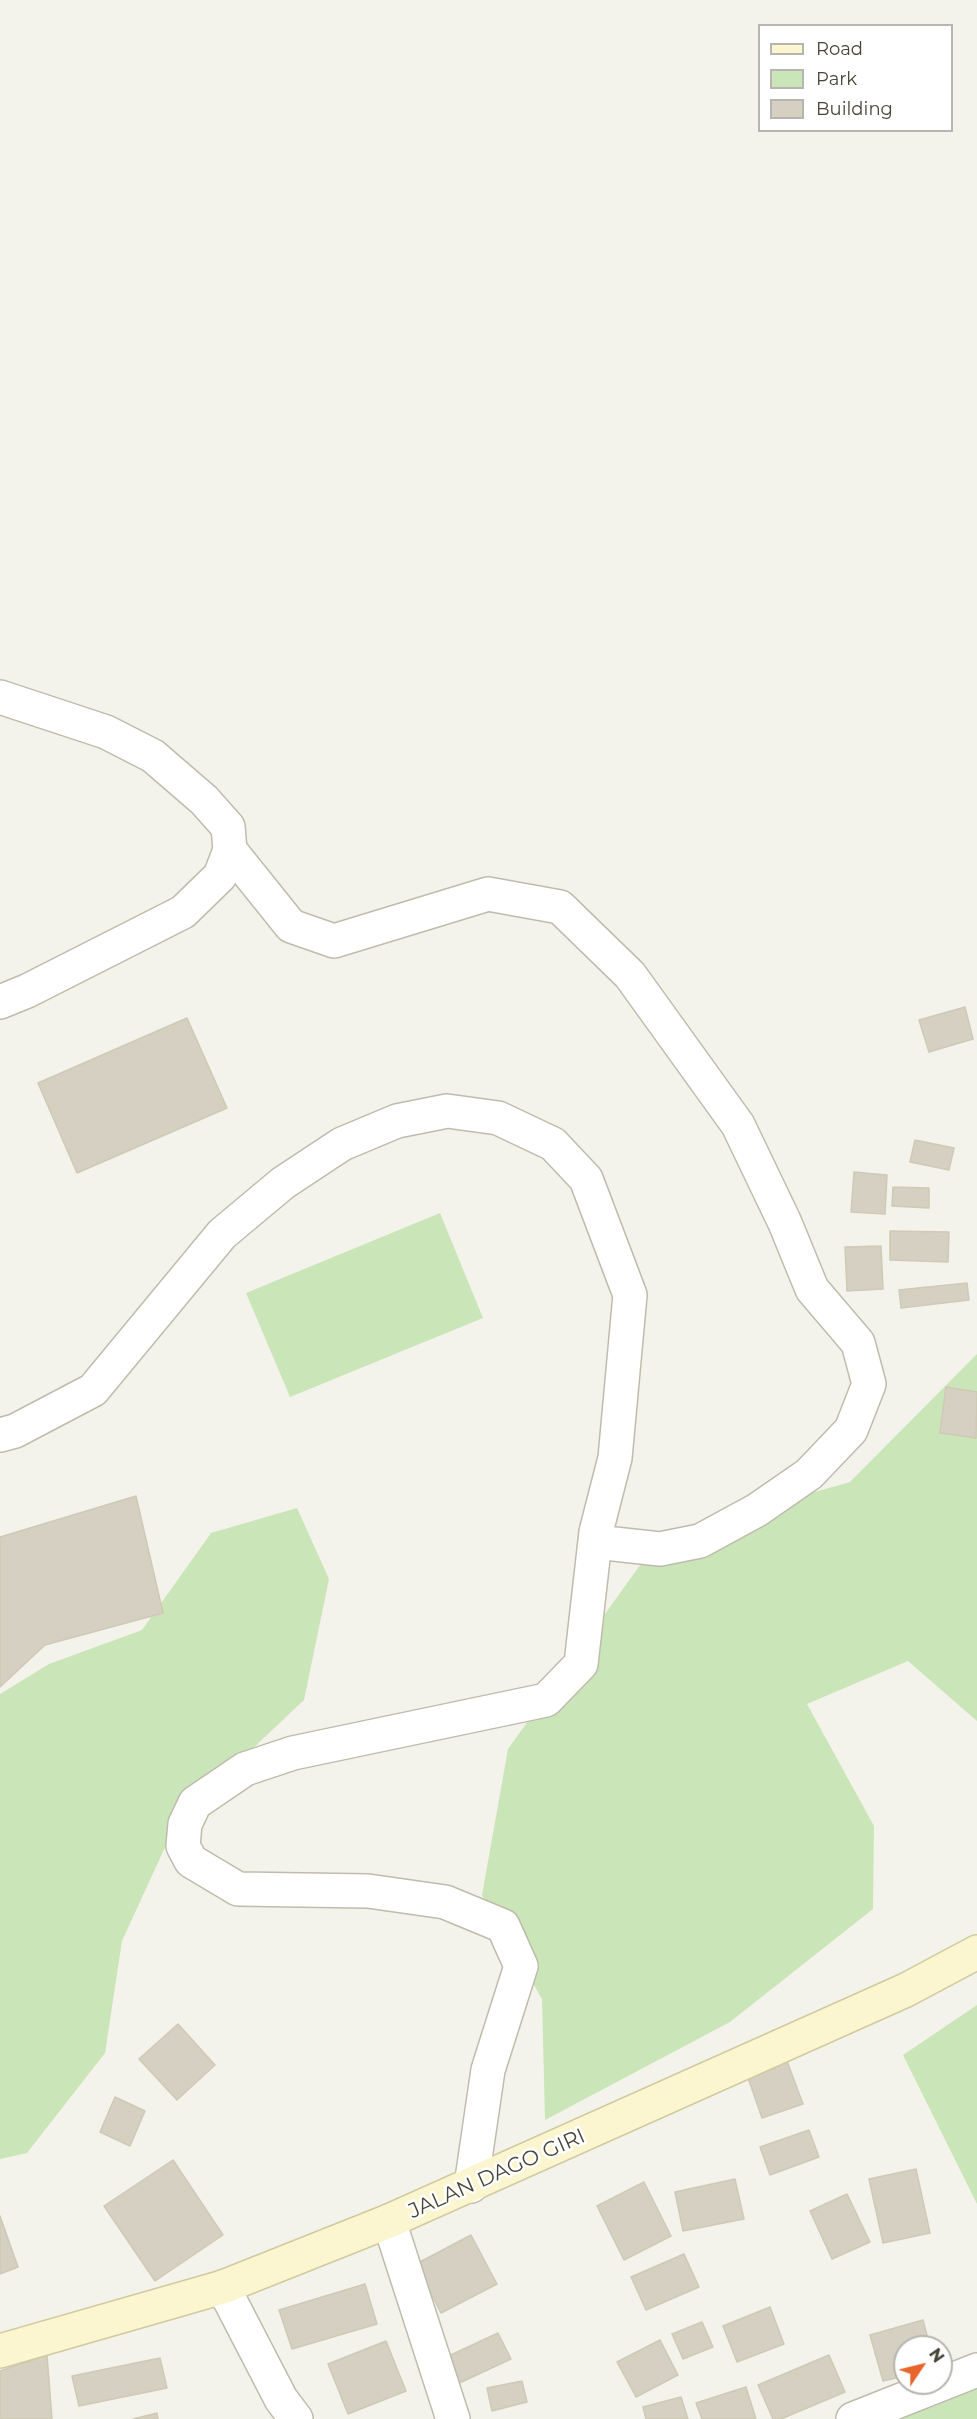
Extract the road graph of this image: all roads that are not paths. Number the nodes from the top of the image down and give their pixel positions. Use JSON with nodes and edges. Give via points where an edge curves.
{"nodes":[{"id":1,"x":0,"y":697,"type":"edge"},
{"id":2,"x":230,"y":850,"type":"junction"},
{"id":3,"x":0,"y":1002,"type":"edge"},
{"id":4,"x":0,"y":1436,"type":"edge"},
{"id":5,"x":596,"y":1542,"type":"junction"},
{"id":6,"x":977,"y":1952,"type":"edge"},
{"id":7,"x":471,"y":2186,"type":"junction"},
{"id":8,"x":389,"y":2221,"type":"junction"},
{"id":9,"x":223,"y":2287,"type":"junction"},
{"id":10,"x":0,"y":2351,"type":"edge"},
{"id":11,"x":977,"y":2370,"type":"edge"},
{"id":12,"x":296,"y":2419,"type":"edge"},
{"id":13,"x":453,"y":2419,"type":"edge"},
{"id":14,"x":853,"y":2419,"type":"edge"}],
"edges":[{"from":1,"to":2,"type":"street","via":[[106,732],[153,756],[204,800],[228,827]]},
{"from":2,"to":3,"type":"street","via":[[220,876],[183,912]]},
{"from":2,"to":5,"type":"street","via":[[291,926],[334,941],[488,894],[560,907],[630,975],[738,1125],[812,1288],[858,1343],[869,1384],[851,1430],[809,1474],[757,1510],[700,1541],[660,1549]]},
{"from":4,"to":5,"type":"street","via":[[93,1390],[222,1234],[283,1183],[342,1144],[397,1121],[447,1111],[498,1118],[554,1144],[586,1179],[630,1295],[615,1458]]},
{"from":5,"to":7,"type":"street","via":[[581,1664],[546,1700],[293,1753],[245,1769],[195,1803],[185,1824],[183,1845],[191,1861],[238,1889],[379,1893],[445,1902],[503,1926],[521,1965],[488,2070]]},
{"from":6,"to":7,"type":"main road","name":"JALAN DAGO GIRI","via":[[906,1990]]},
{"from":7,"to":8,"type":"main road","name":"JALAN DAGO GIRI"},
{"from":8,"to":9,"type":"main road","name":"JALAN DAGO GIRI"},
{"from":8,"to":13,"type":"street"},
{"from":9,"to":10,"type":"main road","name":"JALAN DAGO GIRI"},
{"from":9,"to":12,"type":"street","via":[[280,2399]]},
{"from":11,"to":14,"type":"street"}]}
